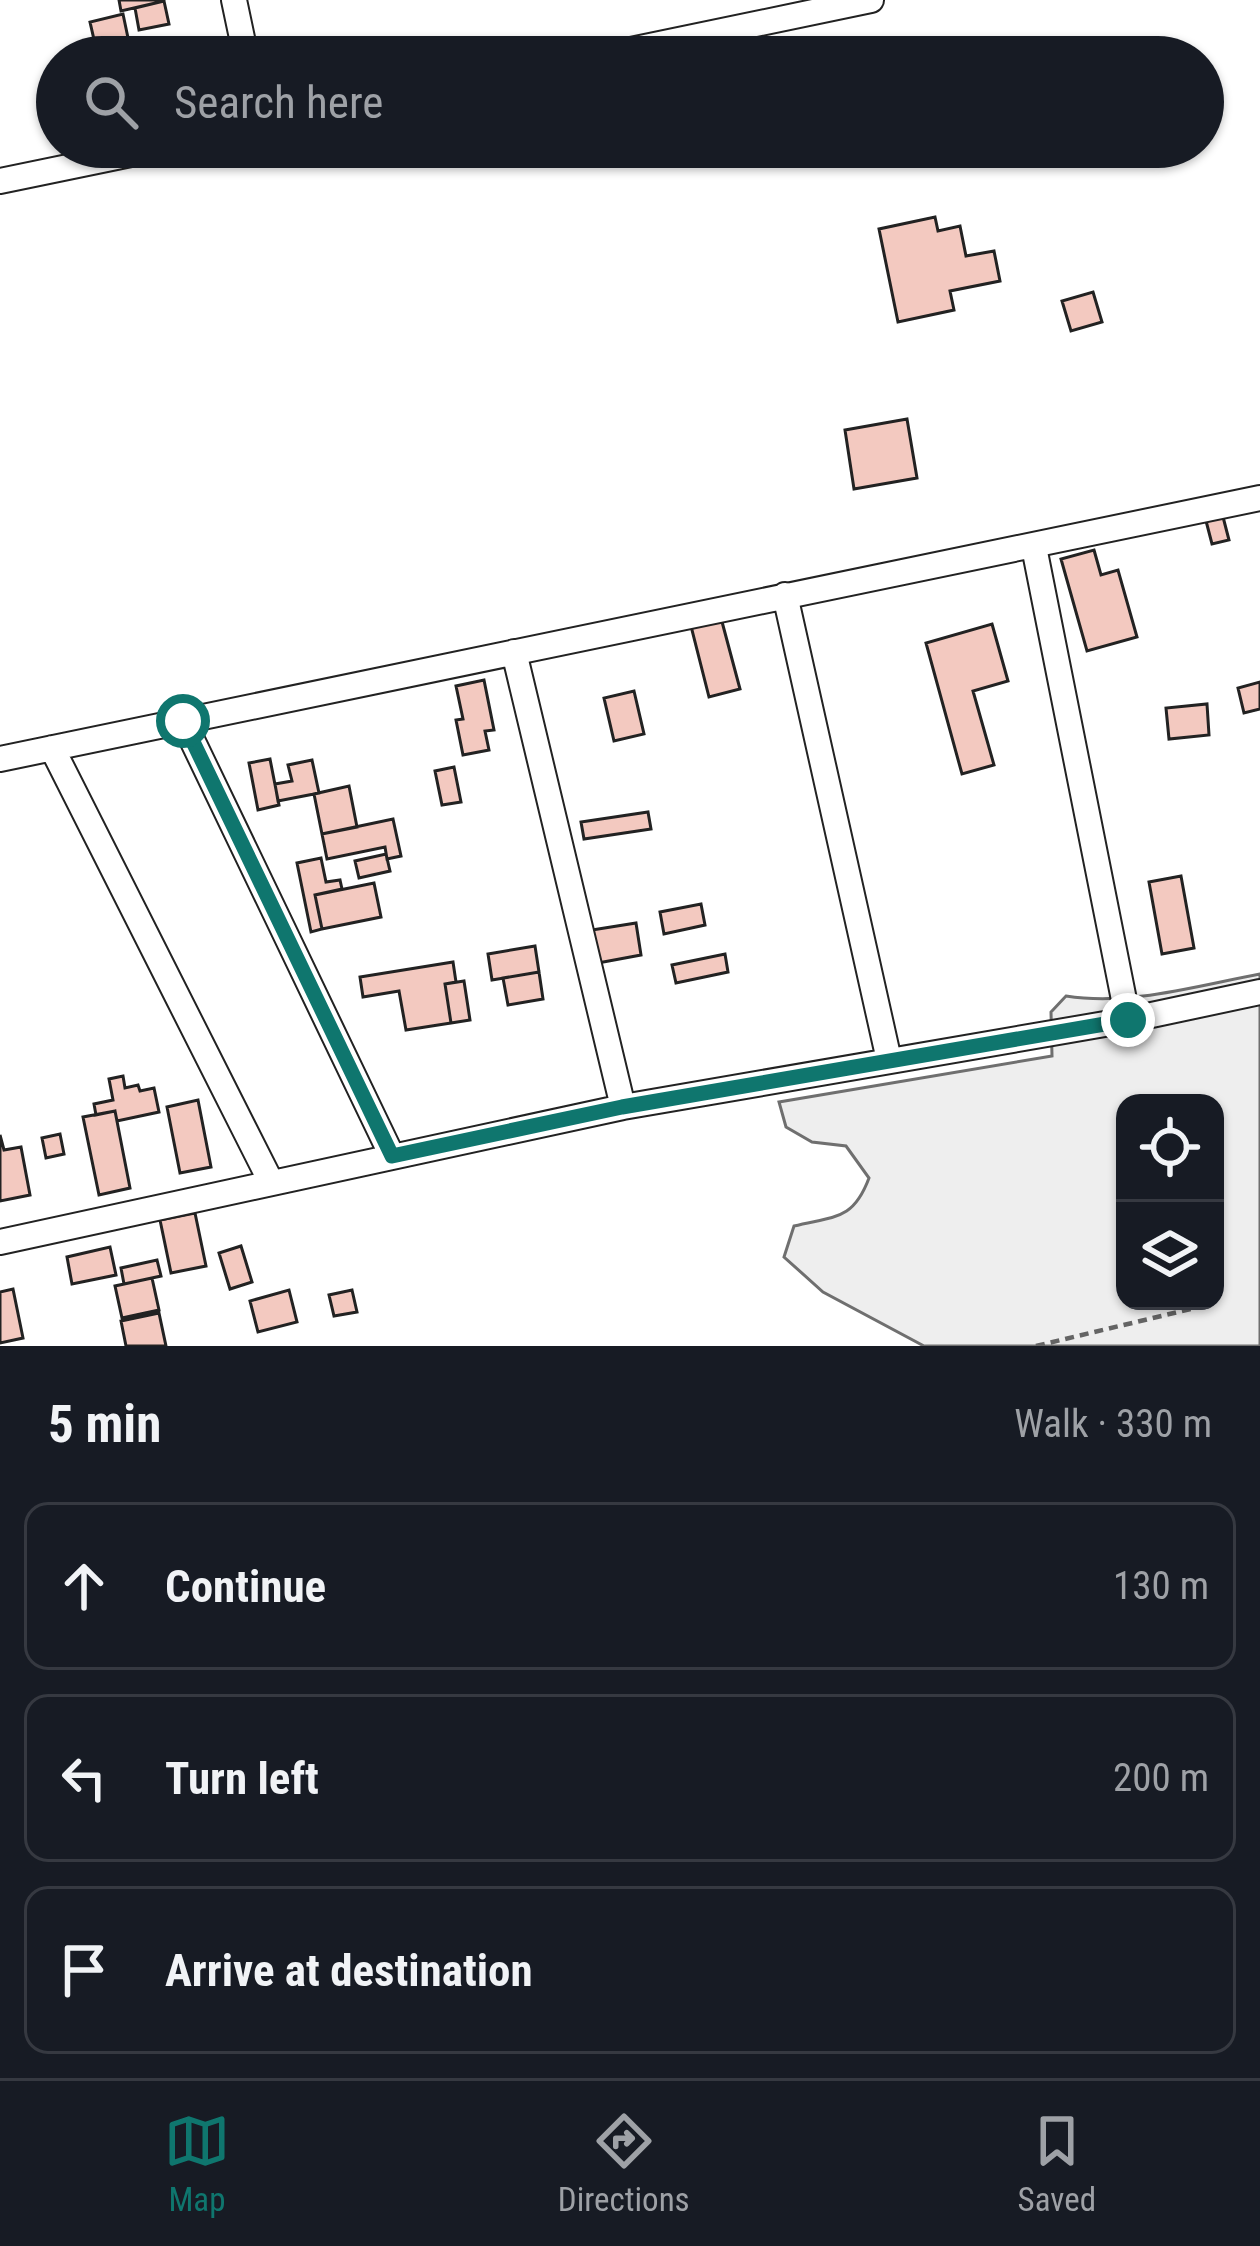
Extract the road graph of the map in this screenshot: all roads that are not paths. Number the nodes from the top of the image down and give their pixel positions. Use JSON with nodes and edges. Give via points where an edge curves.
{"nodes":[{"id":1,"x":234,"y":0,"type":"edge"},
{"id":2,"x":872,"y":0,"type":"edge"},
{"id":3,"x":242,"y":36,"type":"edge"},
{"id":4,"x":698,"y":36,"type":"edge"},
{"id":5,"x":66,"y":168,"type":"edge"},
{"id":6,"x":0,"y":182,"type":"edge"},
{"id":7,"x":1260,"y":498,"type":"edge"},
{"id":8,"x":1034,"y":547,"type":"junction"},
{"id":9,"x":785,"y":595,"type":"junction"},
{"id":10,"x":514,"y":652,"type":"junction"},
{"id":11,"x":183,"y":721,"type":"junction"},
{"id":12,"x":52,"y":748,"type":"junction"},
{"id":13,"x":0,"y":759,"type":"edge"},
{"id":14,"x":1260,"y":992,"type":"edge"},
{"id":15,"x":1128,"y":1020,"type":"junction"},
{"id":16,"x":889,"y":1060,"type":"junction"},
{"id":17,"x":622,"y":1107,"type":"junction"},
{"id":18,"x":392,"y":1156,"type":"junction"},
{"id":19,"x":272,"y":1182,"type":"junction"},
{"id":20,"x":0,"y":1242,"type":"edge"}],
"edges":[{"from":1,"to":3,"type":"street"},
{"from":2,"to":4,"type":"street"},
{"from":5,"to":6,"type":"street"},
{"from":7,"to":8,"type":"street"},
{"from":8,"to":9,"type":"street"},
{"from":8,"to":15,"type":"street"},
{"from":9,"to":10,"type":"street"},
{"from":9,"to":16,"type":"street"},
{"from":10,"to":11,"type":"street"},
{"from":10,"to":17,"type":"street"},
{"from":11,"to":12,"type":"street"},
{"from":11,"to":18,"type":"street"},
{"from":12,"to":13,"type":"street"},
{"from":12,"to":19,"type":"street"},
{"from":14,"to":15,"type":"street"},
{"from":15,"to":16,"type":"street"},
{"from":16,"to":17,"type":"street"},
{"from":17,"to":18,"type":"street"},
{"from":18,"to":19,"type":"street"},
{"from":19,"to":20,"type":"street"}]}
